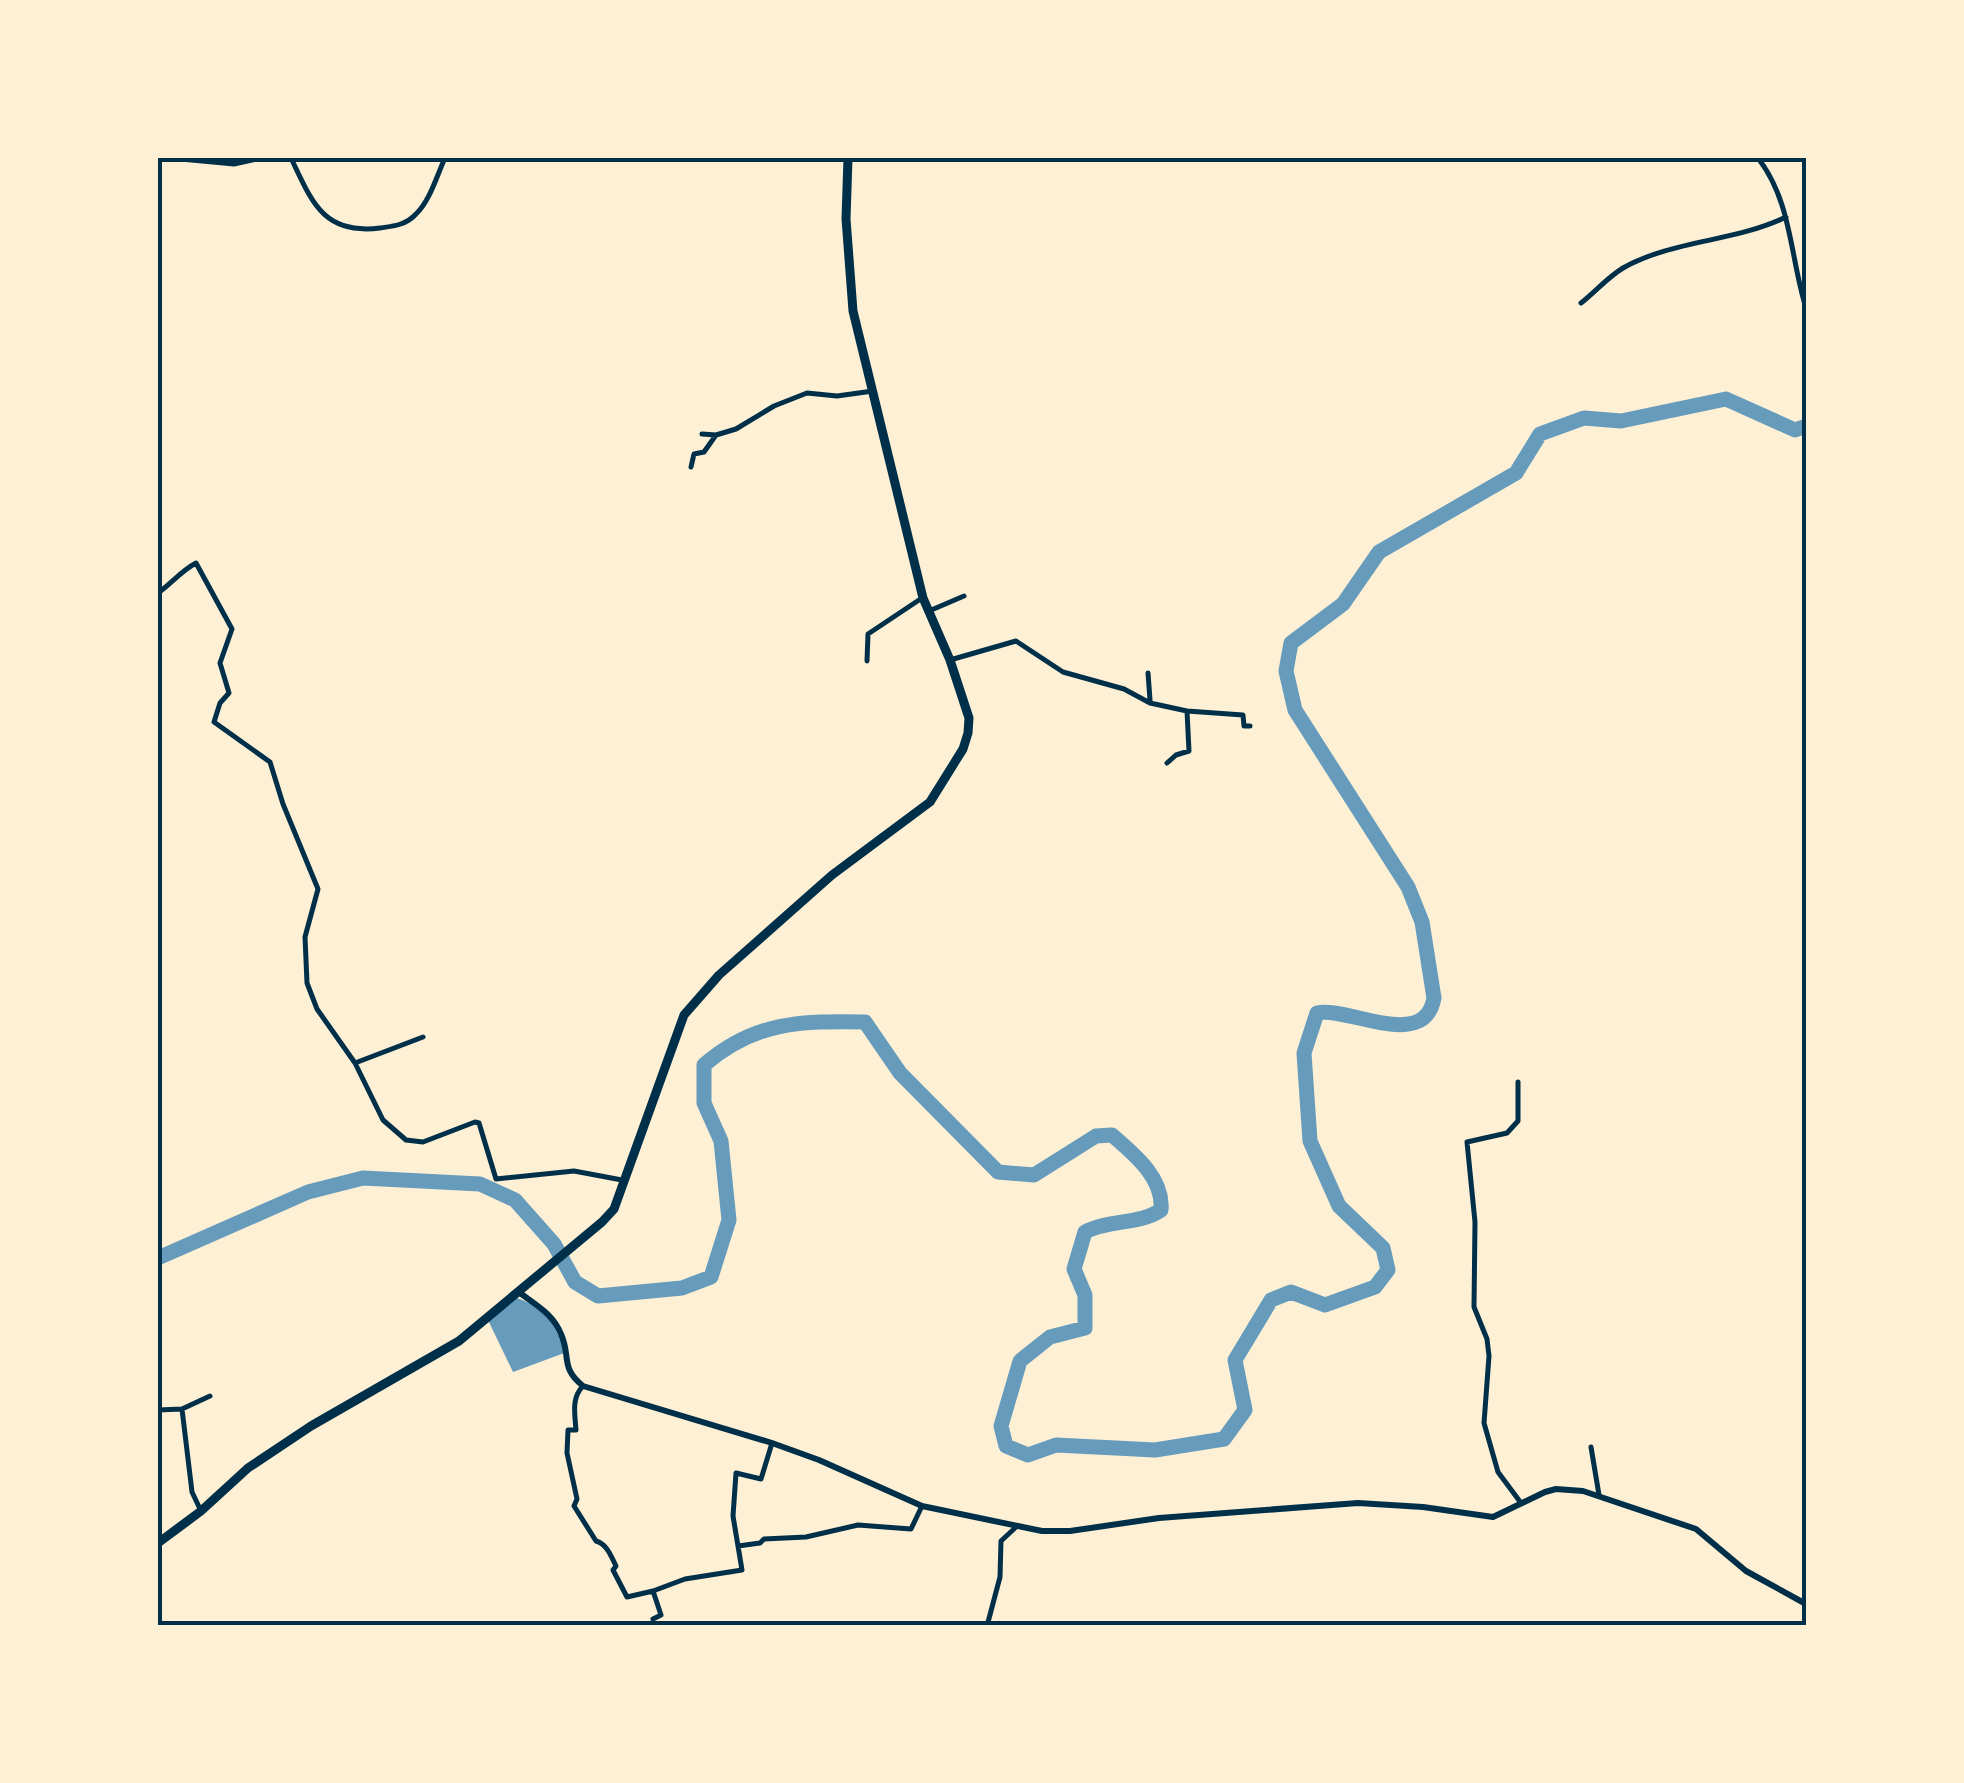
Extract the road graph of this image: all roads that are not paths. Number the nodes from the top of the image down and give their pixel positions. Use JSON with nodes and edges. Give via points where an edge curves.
{"nodes":[{"id":1,"x":170,"y":158,"type":"edge"},
{"id":2,"x":262,"y":158,"type":"edge"},
{"id":3,"x":290,"y":158,"type":"edge"},
{"id":4,"x":445,"y":158,"type":"edge"},
{"id":5,"x":848,"y":158,"type":"edge"},
{"id":6,"x":1758,"y":158,"type":"edge"},
{"id":7,"x":1786,"y":217,"type":"junction"},
{"id":8,"x":1581,"y":303,"type":"dead end"},
{"id":9,"x":1806,"y":308,"type":"edge"},
{"id":10,"x":872,"y":391,"type":"junction"},
{"id":11,"x":702,"y":434,"type":"dead end"},
{"id":12,"x":716,"y":435,"type":"junction"},
{"id":13,"x":691,"y":468,"type":"dead end"},
{"id":14,"x":158,"y":593,"type":"edge"},
{"id":15,"x":964,"y":596,"type":"dead end"},
{"id":16,"x":923,"y":598,"type":"junction"},
{"id":17,"x":929,"y":612,"type":"junction"},
{"id":18,"x":950,"y":660,"type":"junction"},
{"id":19,"x":867,"y":661,"type":"dead end"},
{"id":20,"x":1148,"y":673,"type":"dead end"},
{"id":21,"x":1150,"y":703,"type":"junction"},
{"id":22,"x":1187,"y":711,"type":"junction"},
{"id":23,"x":1250,"y":726,"type":"dead end"},
{"id":24,"x":1167,"y":764,"type":"dead end"},
{"id":25,"x":423,"y":1037,"type":"dead end"},
{"id":26,"x":355,"y":1063,"type":"junction"},
{"id":27,"x":1518,"y":1082,"type":"dead end"},
{"id":28,"x":625,"y":1181,"type":"junction"},
{"id":29,"x":520,"y":1294,"type":"junction"},
{"id":30,"x":582,"y":1386,"type":"junction"},
{"id":31,"x":210,"y":1396,"type":"dead end"},
{"id":32,"x":182,"y":1409,"type":"junction"},
{"id":33,"x":158,"y":1410,"type":"edge"},
{"id":34,"x":772,"y":1442,"type":"junction"},
{"id":35,"x":1591,"y":1447,"type":"dead end"},
{"id":36,"x":1598,"y":1495,"type":"junction"},
{"id":37,"x":1521,"y":1503,"type":"junction"},
{"id":38,"x":922,"y":1506,"type":"junction"},
{"id":39,"x":201,"y":1511,"type":"junction"},
{"id":40,"x":1015,"y":1528,"type":"junction"},
{"id":41,"x":158,"y":1542,"type":"edge"},
{"id":42,"x":738,"y":1546,"type":"junction"},
{"id":43,"x":653,"y":1591,"type":"junction"},
{"id":44,"x":1806,"y":1604,"type":"edge"},
{"id":45,"x":655,"y":1626,"type":"edge"},
{"id":46,"x":987,"y":1626,"type":"edge"}],
"edges":[{"from":1,"to":2,"type":"street","via":[[234,164]]},
{"from":3,"to":4,"type":"street","via":[[318,211],[345,227],[368,230],[401,225],[417,214]]},
{"from":5,"to":10,"type":"main road","via":[[848,271]]},
{"from":6,"to":7,"type":"street"},
{"from":7,"to":8,"type":"street","via":[[1640,260]]},
{"from":7,"to":9,"type":"street"},
{"from":10,"to":12,"type":"street","via":[[806,393]]},
{"from":10,"to":16,"type":"main road"},
{"from":11,"to":12,"type":"street"},
{"from":12,"to":13,"type":"street","via":[[704,452],[694,454]]},
{"from":14,"to":26,"type":"street","via":[[196,563],[232,630],[220,663],[229,693],[214,722],[270,762],[318,889],[305,937],[307,983]]},
{"from":15,"to":17,"type":"street"},
{"from":16,"to":17,"type":"main road"},
{"from":16,"to":19,"type":"street","via":[[868,634]]},
{"from":17,"to":18,"type":"main road"},
{"from":18,"to":21,"type":"street","via":[[1016,641],[1062,672]]},
{"from":18,"to":28,"type":"main road","via":[[968,733],[930,802],[832,875],[698,997],[675,1036]]},
{"from":20,"to":21,"type":"street"},
{"from":21,"to":22,"type":"street"},
{"from":22,"to":23,"type":"street","via":[[1242,715]]},
{"from":22,"to":24,"type":"street","via":[[1189,751]]},
{"from":25,"to":26,"type":"street"},
{"from":26,"to":28,"type":"street","via":[[383,1120],[406,1140],[422,1142],[475,1122],[496,1179],[574,1171]]},
{"from":27,"to":37,"type":"street","via":[[1518,1121],[1507,1133],[1466,1142],[1476,1222],[1474,1307],[1489,1356],[1484,1423],[1498,1472]]},
{"from":28,"to":29,"type":"main road","via":[[614,1209]]},
{"from":29,"to":30,"type":"street","via":[[548,1313],[562,1336],[567,1367]]},
{"from":29,"to":39,"type":"main road","via":[[460,1340],[248,1468]]},
{"from":30,"to":34,"type":"street"},
{"from":30,"to":43,"type":"street","via":[[574,1406],[576,1430],[568,1430],[574,1506],[608,1550],[627,1596]]},
{"from":31,"to":32,"type":"street"},
{"from":32,"to":33,"type":"street"},
{"from":32,"to":39,"type":"street","via":[[192,1492]]},
{"from":34,"to":38,"type":"street"},
{"from":34,"to":42,"type":"street","via":[[761,1479],[736,1474]]},
{"from":35,"to":36,"type":"street"},
{"from":36,"to":37,"type":"street","via":[[1556,1489]]},
{"from":36,"to":44,"type":"street","via":[[1696,1528],[1746,1571]]},
{"from":37,"to":40,"type":"street","via":[[1493,1517],[1358,1503],[1070,1531]]},
{"from":38,"to":40,"type":"street"},
{"from":38,"to":42,"type":"street","via":[[911,1529],[858,1525]]},
{"from":39,"to":41,"type":"main road"},
{"from":40,"to":46,"type":"street","via":[[1001,1541]]},
{"from":42,"to":43,"type":"street","via":[[742,1570]]},
{"from":43,"to":45,"type":"street","via":[[661,1614]]}]}
